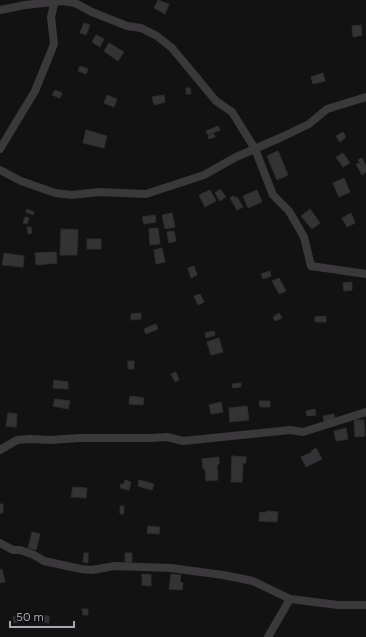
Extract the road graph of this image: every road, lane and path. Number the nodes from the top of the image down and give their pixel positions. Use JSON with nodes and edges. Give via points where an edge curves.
{"nodes":[{"id":1,"x":55,"y":1,"type":"edge"},
{"id":2,"x":0,"y":10,"type":"edge"},
{"id":3,"x":366,"y":97,"type":"edge"},
{"id":4,"x":255,"y":148,"type":"junction"},
{"id":5,"x":0,"y":149,"type":"edge"},
{"id":6,"x":0,"y":170,"type":"edge"},
{"id":7,"x":366,"y":274,"type":"edge"},
{"id":8,"x":366,"y":412,"type":"edge"},
{"id":9,"x":0,"y":450,"type":"edge"},
{"id":10,"x":0,"y":543,"type":"edge"},
{"id":11,"x":290,"y":599,"type":"junction"},
{"id":12,"x":366,"y":605,"type":"edge"},
{"id":13,"x":268,"y":637,"type":"edge"}],
"edges":[{"from":1,"to":2,"type":"street"},
{"from":1,"to":4,"type":"street","via":[[74,3],[127,26],[141,28],[158,36],[172,48],[216,101],[232,112]]},
{"from":1,"to":5,"type":"street","via":[[51,17],[54,44],[35,91]]},
{"from":3,"to":4,"type":"street","via":[[327,108],[309,124]]},
{"from":4,"to":6,"type":"street","via":[[204,176],[146,194],[55,193],[20,182]]},
{"from":4,"to":7,"type":"street","via":[[273,195],[289,211],[304,237],[310,266]]},
{"from":8,"to":9,"type":"street","via":[[303,432],[290,430],[184,441],[167,437],[23,439]]},
{"from":10,"to":11,"type":"street","via":[[44,560],[81,569],[115,566],[161,567],[223,575],[253,581]]},
{"from":11,"to":12,"type":"street","via":[[338,605]]},
{"from":11,"to":13,"type":"street"}]}
